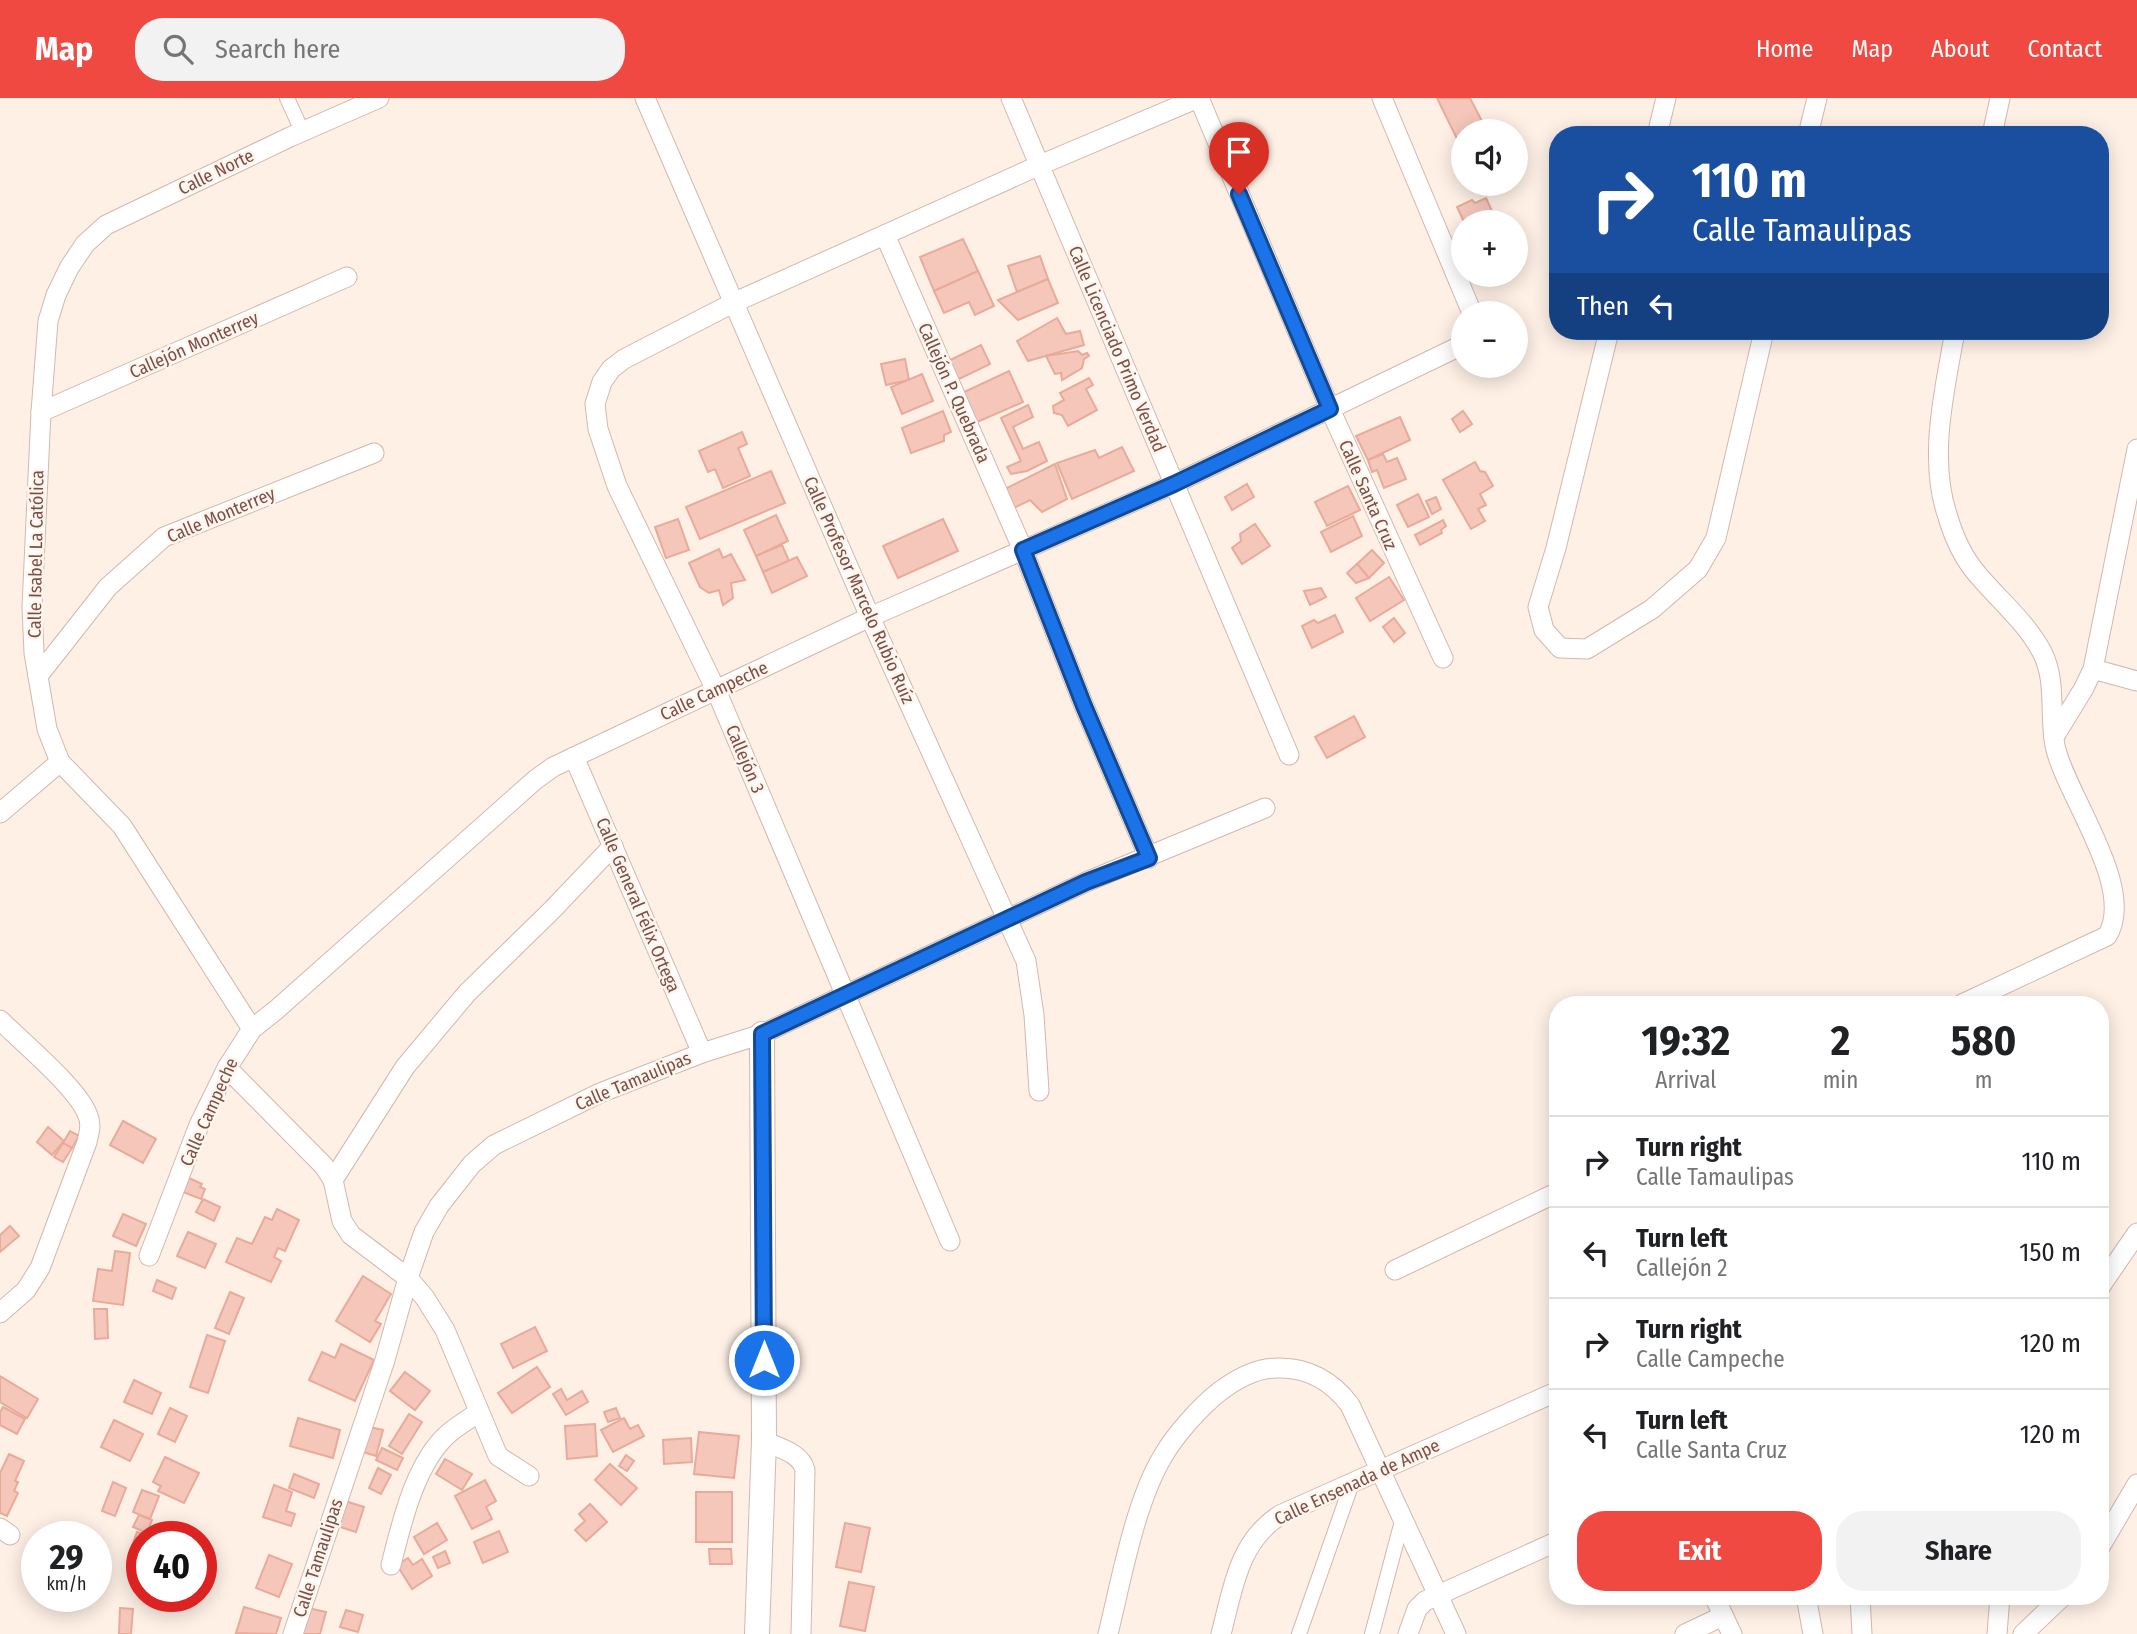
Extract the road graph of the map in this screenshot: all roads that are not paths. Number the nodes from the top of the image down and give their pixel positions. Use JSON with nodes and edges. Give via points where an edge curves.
{"nodes":[{"id":1,"x":287,"y":98,"type":"edge"},
{"id":2,"x":379,"y":98,"type":"edge"},
{"id":3,"x":645,"y":98,"type":"edge"},
{"id":4,"x":1011,"y":98,"type":"edge"},
{"id":5,"x":1199,"y":98,"type":"edge"},
{"id":6,"x":1382,"y":98,"type":"edge"},
{"id":7,"x":1665,"y":98,"type":"edge"},
{"id":8,"x":1817,"y":98,"type":"edge"},
{"id":9,"x":2000,"y":98,"type":"edge"},
{"id":10,"x":1659,"y":126,"type":"edge"},
{"id":11,"x":1810,"y":126,"type":"edge"},
{"id":12,"x":1994,"y":126,"type":"edge"},
{"id":13,"x":302,"y":131,"type":"junction"},
{"id":14,"x":1040,"y":165,"type":"junction"},
{"id":15,"x":885,"y":235,"type":"junction"},
{"id":16,"x":69,"y":268,"type":"joint"},
{"id":17,"x":346,"y":276,"type":"dead end"},
{"id":18,"x":1467,"y":301,"type":"edge"},
{"id":19,"x":733,"y":303,"type":"junction"},
{"id":20,"x":1607,"y":340,"type":"edge"},
{"id":21,"x":1762,"y":340,"type":"edge"},
{"id":22,"x":1954,"y":340,"type":"edge"},
{"id":23,"x":1451,"y":350,"type":"edge"},
{"id":24,"x":1330,"y":409,"type":"junction"},
{"id":25,"x":41,"y":412,"type":"junction"},
{"id":26,"x":2137,"y":452,"type":"edge"},
{"id":27,"x":374,"y":453,"type":"dead end"},
{"id":28,"x":1174,"y":484,"type":"junction"},
{"id":29,"x":1023,"y":550,"type":"junction"},
{"id":30,"x":870,"y":617,"type":"junction"},
{"id":31,"x":1443,"y":658,"type":"dead end"},
{"id":32,"x":2093,"y":669,"type":"junction"},
{"id":33,"x":38,"y":676,"type":"junction"},
{"id":34,"x":2137,"y":681,"type":"edge"},
{"id":35,"x":716,"y":690,"type":"junction"},
{"id":36,"x":2054,"y":737,"type":"junction"},
{"id":37,"x":1289,"y":755,"type":"dead end"},
{"id":38,"x":574,"y":757,"type":"junction"},
{"id":39,"x":60,"y":762,"type":"junction"},
{"id":40,"x":1265,"y":808,"type":"dead end"},
{"id":41,"x":0,"y":813,"type":"edge"},
{"id":42,"x":613,"y":846,"type":"junction"},
{"id":43,"x":1149,"y":858,"type":"junction"},
{"id":44,"x":1007,"y":921,"type":"junction"},
{"id":45,"x":846,"y":995,"type":"junction"},
{"id":46,"x":1980,"y":996,"type":"edge"},
{"id":47,"x":0,"y":1020,"type":"edge"},
{"id":48,"x":252,"y":1028,"type":"junction"},
{"id":49,"x":762,"y":1034,"type":"junction"},
{"id":50,"x":702,"y":1052,"type":"junction"},
{"id":51,"x":227,"y":1068,"type":"junction"},
{"id":52,"x":1039,"y":1091,"type":"dead end"},
{"id":53,"x":334,"y":1180,"type":"junction"},
{"id":54,"x":1549,"y":1196,"type":"edge"},
{"id":55,"x":2137,"y":1233,"type":"edge"},
{"id":56,"x":950,"y":1241,"type":"dead end"},
{"id":57,"x":149,"y":1256,"type":"dead end"},
{"id":58,"x":1395,"y":1270,"type":"dead end"},
{"id":59,"x":2109,"y":1274,"type":"edge"},
{"id":60,"x":408,"y":1278,"type":"junction"},
{"id":61,"x":0,"y":1313,"type":"edge"},
{"id":62,"x":1549,"y":1395,"type":"edge"},
{"id":63,"x":480,"y":1412,"type":"junction"},
{"id":64,"x":764,"y":1441,"type":"junction"},
{"id":65,"x":1379,"y":1471,"type":"junction"},
{"id":66,"x":528,"y":1476,"type":"dead end"},
{"id":67,"x":1352,"y":1483,"type":"junction"},
{"id":68,"x":2137,"y":1484,"type":"edge"},
{"id":69,"x":1402,"y":1521,"type":"junction"},
{"id":70,"x":2109,"y":1532,"type":"edge"},
{"id":71,"x":1549,"y":1545,"type":"edge"},
{"id":72,"x":391,"y":1565,"type":"dead end"},
{"id":73,"x":1437,"y":1594,"type":"junction"},
{"id":74,"x":1718,"y":1605,"type":"edge"},
{"id":75,"x":1807,"y":1605,"type":"edge"},
{"id":76,"x":1860,"y":1605,"type":"edge"},
{"id":77,"x":1999,"y":1605,"type":"edge"},
{"id":78,"x":2054,"y":1605,"type":"edge"},
{"id":79,"x":1723,"y":1616,"type":"junction"},
{"id":80,"x":293,"y":1634,"type":"edge"},
{"id":81,"x":757,"y":1634,"type":"edge"},
{"id":82,"x":801,"y":1634,"type":"edge"},
{"id":83,"x":1108,"y":1634,"type":"edge"},
{"id":84,"x":1221,"y":1634,"type":"edge"},
{"id":85,"x":1299,"y":1634,"type":"edge"},
{"id":86,"x":1372,"y":1634,"type":"edge"},
{"id":87,"x":1408,"y":1634,"type":"edge"},
{"id":88,"x":1456,"y":1634,"type":"edge"},
{"id":89,"x":1685,"y":1634,"type":"edge"},
{"id":90,"x":1732,"y":1634,"type":"edge"},
{"id":91,"x":1812,"y":1634,"type":"edge"},
{"id":92,"x":1862,"y":1634,"type":"edge"},
{"id":93,"x":1997,"y":1634,"type":"edge"},
{"id":94,"x":2023,"y":1634,"type":"edge"}],
"edges":[{"from":1,"to":13,"type":"street"},
{"from":2,"to":13,"type":"street","name":"Calle Norte"},
{"from":3,"to":19,"type":"street","name":"Calle Profesor Marcelo Rubio Ruíz"},
{"from":4,"to":14,"type":"street","name":"Calle Licenciado Primo Verdad"},
{"from":5,"to":14,"type":"street","name":"Callejón 3"},
{"from":5,"to":24,"type":"street","name":"Calle Santa Cruz"},
{"from":6,"to":18,"type":"street"},
{"from":7,"to":10,"type":"street"},
{"from":8,"to":11,"type":"street"},
{"from":9,"to":12,"type":"street"},
{"from":13,"to":16,"type":"street","name":"Calle Norte","via":[[106,225]]},
{"from":14,"to":15,"type":"street","name":"Callejón 3"},
{"from":14,"to":28,"type":"street","name":"Calle Licenciado Primo Verdad"},
{"from":15,"to":19,"type":"street","name":"Callejón 3"},
{"from":15,"to":29,"type":"street","name":"Callejón P. Quebrada"},
{"from":16,"to":25,"type":"street","name":"Calle Isabel La Católica","via":[[48,321]]},
{"from":17,"to":25,"type":"street","name":"Callejón Monterrey"},
{"from":19,"to":30,"type":"street","name":"Calle Profesor Marcelo Rubio Ruíz"},
{"from":19,"to":35,"type":"street","name":"Callejón 3","via":[[624,359],[602,382],[596,404],[597,429],[617,486]]},
{"from":20,"to":21,"type":"street","via":[[1538,607],[1544,630],[1560,648],[1587,649],[1652,609],[1698,569],[1716,538]]},
{"from":22,"to":36,"type":"street","via":[[1941,423],[1939,470],[1945,511],[1976,573],[2026,627],[2043,654],[2050,675]]},
{"from":23,"to":24,"type":"street","name":"Calle Campeche"},
{"from":24,"to":28,"type":"street","name":"Calle Campeche"},
{"from":24,"to":31,"type":"street","name":"Calle Santa Cruz"},
{"from":25,"to":33,"type":"street","name":"Calle Isabel La Católica","via":[[32,607]]},
{"from":26,"to":32,"type":"street"},
{"from":27,"to":33,"type":"street","name":"Calle Monterrey","via":[[164,537],[108,587]]},
{"from":28,"to":29,"type":"street","name":"Calle Campeche"},
{"from":28,"to":37,"type":"street","name":"Calle Licenciado Primo Verdad"},
{"from":29,"to":30,"type":"street","name":"Calle Campeche"},
{"from":29,"to":43,"type":"street","name":"Callejón P. Quebrada"},
{"from":30,"to":35,"type":"street","name":"Calle Campeche"},
{"from":30,"to":44,"type":"street","name":"Calle Profesor Marcelo Rubio Ruíz"},
{"from":32,"to":34,"type":"street"},
{"from":32,"to":36,"type":"street"},
{"from":33,"to":39,"type":"street","name":"Calle Isabel La Católica","via":[[47,729]]},
{"from":35,"to":38,"type":"street","name":"Calle Campeche"},
{"from":35,"to":45,"type":"street","name":"Callejón 3"},
{"from":36,"to":46,"type":"street","via":[[2064,774],[2094,828],[2115,883],[2118,913],[2107,936]]},
{"from":38,"to":42,"type":"street","name":"Calle General Félix Ortega"},
{"from":38,"to":48,"type":"street","name":"Calle Campeche","via":[[535,780]]},
{"from":39,"to":41,"type":"street"},
{"from":39,"to":48,"type":"street","name":"Calle Isabel La Católica","via":[[121,827]]},
{"from":40,"to":43,"type":"street","name":"Calle Tamaulipas"},
{"from":42,"to":50,"type":"street","name":"Calle General Félix Ortega"},
{"from":42,"to":53,"type":"street","via":[[467,993],[405,1067]]},
{"from":43,"to":44,"type":"street","name":"Calle Tamaulipas","via":[[1086,882]]},
{"from":44,"to":45,"type":"street","name":"Calle Tamaulipas"},
{"from":44,"to":52,"type":"street","name":"Calle Profesor Marcelo Rubio Ruíz","via":[[1029,976]]},
{"from":45,"to":49,"type":"street","name":"Calle Tamaulipas"},
{"from":45,"to":56,"type":"street","name":"Callejón 3"},
{"from":47,"to":61,"type":"street","via":[[73,1092],[90,1125],[40,1268],[26,1290]]},
{"from":48,"to":51,"type":"street","name":"Calle Campeche"},
{"from":49,"to":50,"type":"street","name":"Calle Tamaulipas"},
{"from":49,"to":64,"type":"street"},
{"from":50,"to":60,"type":"street","name":"Calle Tamaulipas","via":[[600,1093],[494,1145],[472,1164],[439,1206]]},
{"from":51,"to":53,"type":"street","via":[[299,1138]]},
{"from":51,"to":57,"type":"street","name":"Calle Campeche","via":[[199,1125]]},
{"from":53,"to":60,"type":"street","via":[[342,1221],[351,1235]]},
{"from":54,"to":58,"type":"street"},
{"from":55,"to":59,"type":"street"},
{"from":60,"to":63,"type":"street","via":[[445,1330]]},
{"from":60,"to":80,"type":"street","name":"Calle Tamaulipas"},
{"from":62,"to":65,"type":"street","name":"Calle Ensenada de Ampe"},
{"from":63,"to":66,"type":"street","via":[[498,1456]]},
{"from":63,"to":72,"type":"street","via":[[446,1436],[424,1465]]},
{"from":64,"to":81,"type":"street"},
{"from":64,"to":82,"type":"street","via":[[795,1455],[805,1470]]},
{"from":65,"to":67,"type":"street","name":"Calle Ensenada de Ampe"},
{"from":65,"to":69,"type":"street"},
{"from":65,"to":83,"type":"street","via":[[1350,1405],[1314,1374],[1271,1368],[1243,1376],[1207,1402],[1163,1455],[1138,1518]]},
{"from":67,"to":84,"type":"street","name":"Calle Ensenada de Ampe","via":[[1264,1525],[1243,1556]]},
{"from":67,"to":85,"type":"street"},
{"from":68,"to":70,"type":"street"},
{"from":69,"to":73,"type":"street"},
{"from":69,"to":86,"type":"street"},
{"from":71,"to":73,"type":"street"},
{"from":73,"to":87,"type":"street","via":[[1418,1609]]},
{"from":73,"to":88,"type":"street"},
{"from":74,"to":79,"type":"street"},
{"from":75,"to":91,"type":"street"},
{"from":76,"to":92,"type":"street"},
{"from":77,"to":93,"type":"street"},
{"from":78,"to":94,"type":"street"},
{"from":79,"to":89,"type":"street"},
{"from":79,"to":90,"type":"street"}]}
